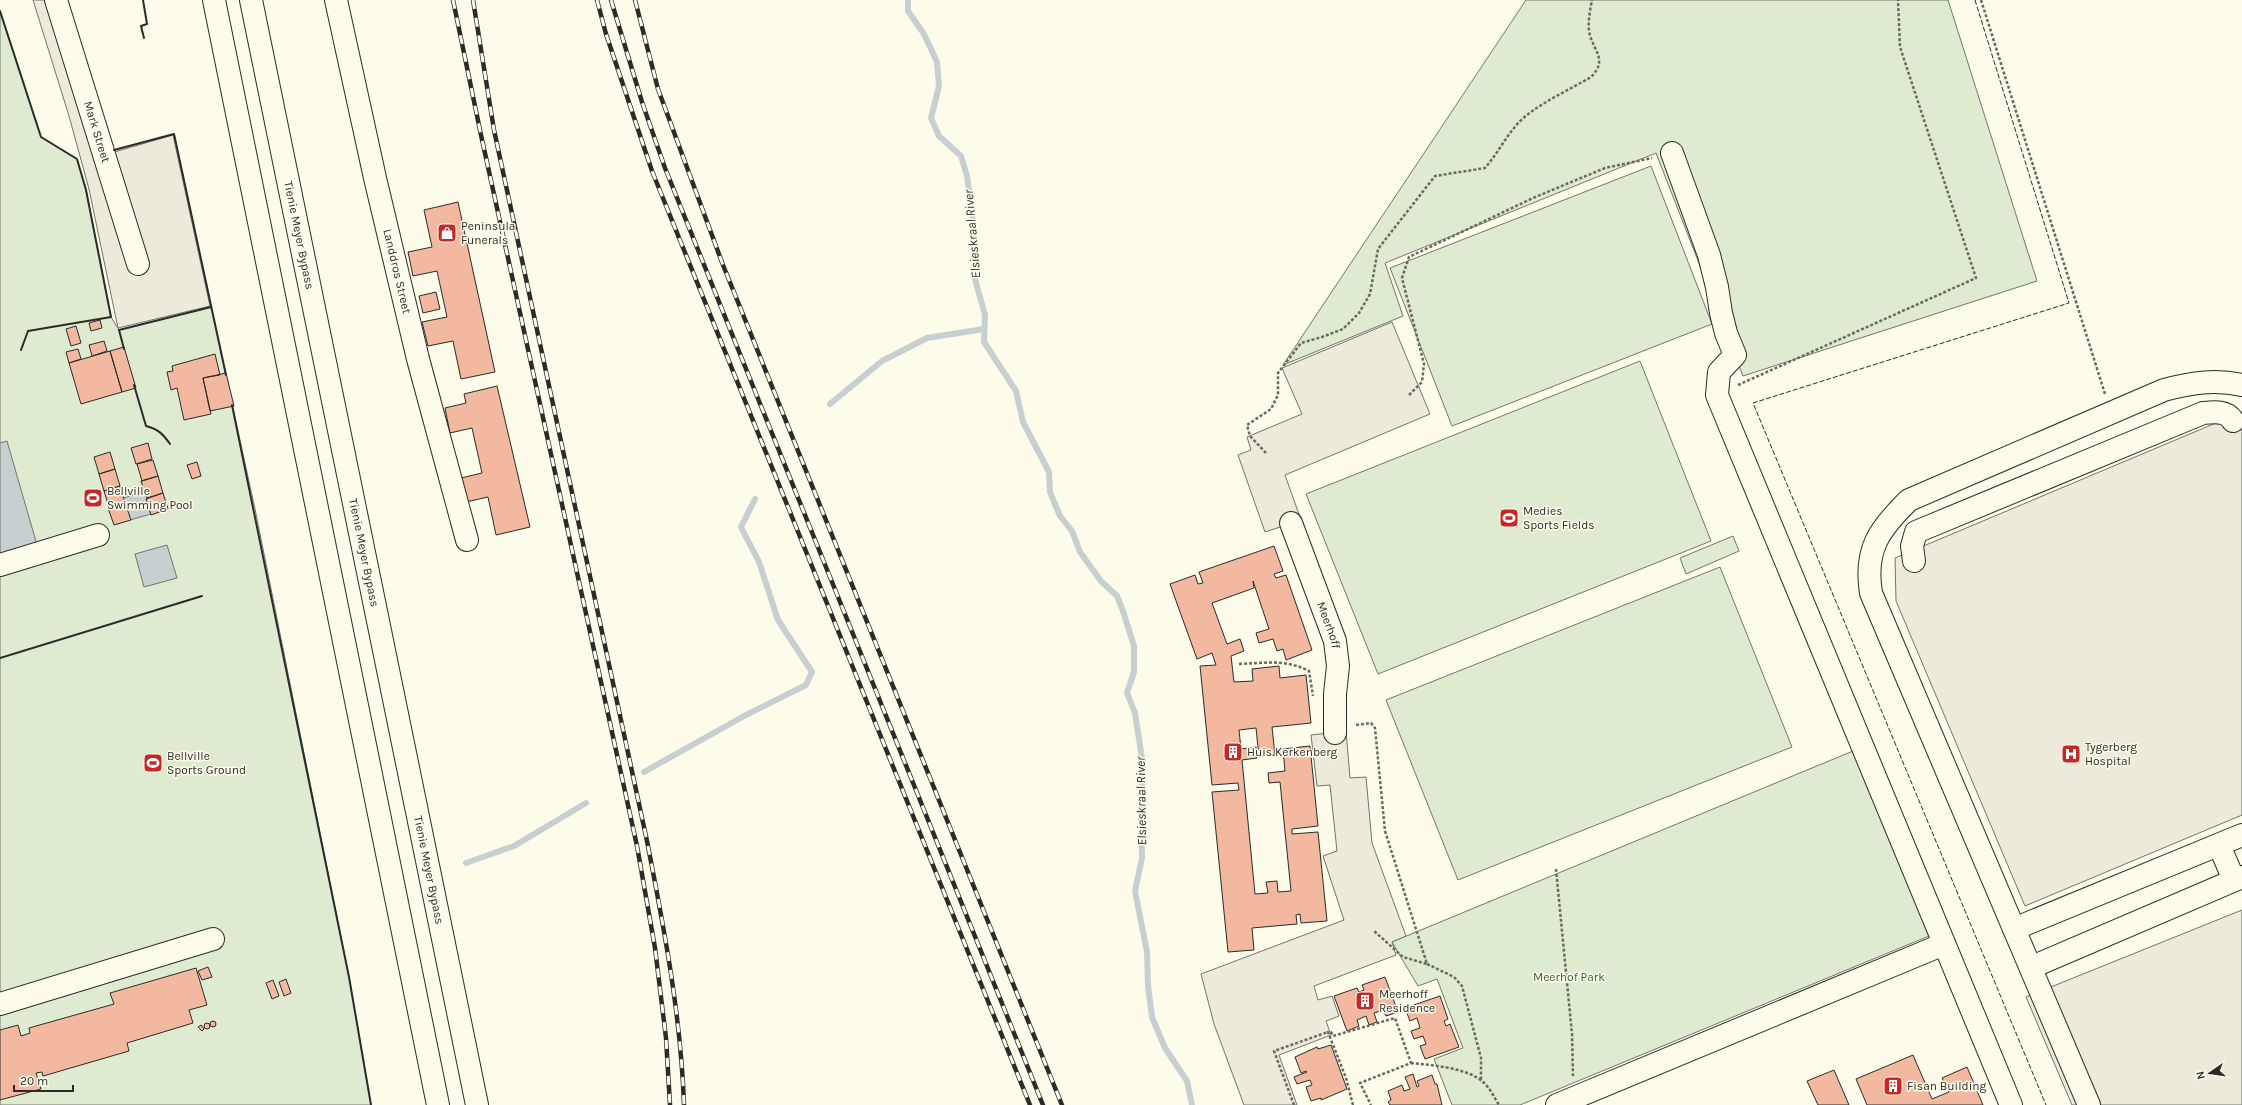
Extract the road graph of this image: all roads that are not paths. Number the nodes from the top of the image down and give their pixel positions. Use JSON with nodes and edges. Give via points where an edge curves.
{"nodes":[{"id":1,"x":56,"y":0,"type":"edge"},
{"id":2,"x":214,"y":0,"type":"edge"},
{"id":3,"x":251,"y":0,"type":"edge"},
{"id":4,"x":336,"y":0,"type":"edge"},
{"id":5,"x":1672,"y":153,"type":"road end"},
{"id":6,"x":138,"y":264,"type":"dead end"},
{"id":7,"x":2190,"y":383,"type":"junction"},
{"id":8,"x":2242,"y":385,"type":"edge"},
{"id":9,"x":2203,"y":413,"type":"junction"},
{"id":10,"x":2233,"y":421,"type":"dead end"},
{"id":11,"x":1909,"y":500,"type":"junction"},
{"id":12,"x":1291,"y":523,"type":"dead end"},
{"id":13,"x":1916,"y":532,"type":"junction"},
{"id":14,"x":98,"y":536,"type":"dead end"},
{"id":15,"x":467,"y":540,"type":"dead end"},
{"id":16,"x":1914,"y":561,"type":"dead end"},
{"id":17,"x":0,"y":564,"type":"edge"},
{"id":18,"x":1334,"y":726,"type":"road end"},
{"id":19,"x":2242,"y":835,"type":"edge"},
{"id":20,"x":2219,"y":845,"type":"junction"},
{"id":21,"x":2238,"y":878,"type":"edge"},
{"id":22,"x":2014,"y":929,"type":"junction"},
{"id":23,"x":213,"y":939,"type":"dead end"},
{"id":24,"x":1944,"y":944,"type":"junction"},
{"id":25,"x":2032,"y":967,"type":"junction"},
{"id":26,"x":0,"y":1004,"type":"edge"},
{"id":27,"x":1564,"y":1102,"type":"edge"},
{"id":28,"x":438,"y":1105,"type":"edge"},
{"id":29,"x":476,"y":1105,"type":"edge"},
{"id":30,"x":2010,"y":1105,"type":"edge"},
{"id":31,"x":2089,"y":1105,"type":"edge"}],
"edges":[{"from":1,"to":6,"type":"street","name":"Mark Street"},
{"from":2,"to":28,"type":"street"},
{"from":3,"to":29,"type":"street","name":"Tienie Meyer Bypass"},
{"from":4,"to":15,"type":"street","name":"Landdros Street","via":[[418,359]]},
{"from":5,"to":24,"type":"street","via":[[1709,255],[1720,313],[1735,355],[1719,372],[1717,395]]},
{"from":7,"to":8,"type":"street","via":[[2223,382]]},
{"from":7,"to":9,"type":"street"},
{"from":7,"to":11,"type":"street","via":[[2164,390],[2111,412]]},
{"from":9,"to":10,"type":"street","via":[[2221,412],[2229,415]]},
{"from":9,"to":13,"type":"street"},
{"from":11,"to":13,"type":"street"},
{"from":11,"to":22,"type":"street","via":[[1889,519],[1876,539],[1869,562],[1871,593]]},
{"from":12,"to":18,"type":"street","name":"Meerhoff","via":[[1335,641],[1338,666]]},
{"from":13,"to":16,"type":"street","via":[[1912,546]]},
{"from":14,"to":17,"type":"street"},
{"from":19,"to":20,"type":"street"},
{"from":20,"to":21,"type":"street"},
{"from":20,"to":22,"type":"street"},
{"from":21,"to":25,"type":"street"},
{"from":22,"to":25,"type":"street"},
{"from":23,"to":26,"type":"street"},
{"from":24,"to":27,"type":"street"},
{"from":24,"to":30,"type":"street"},
{"from":25,"to":31,"type":"street"}]}
